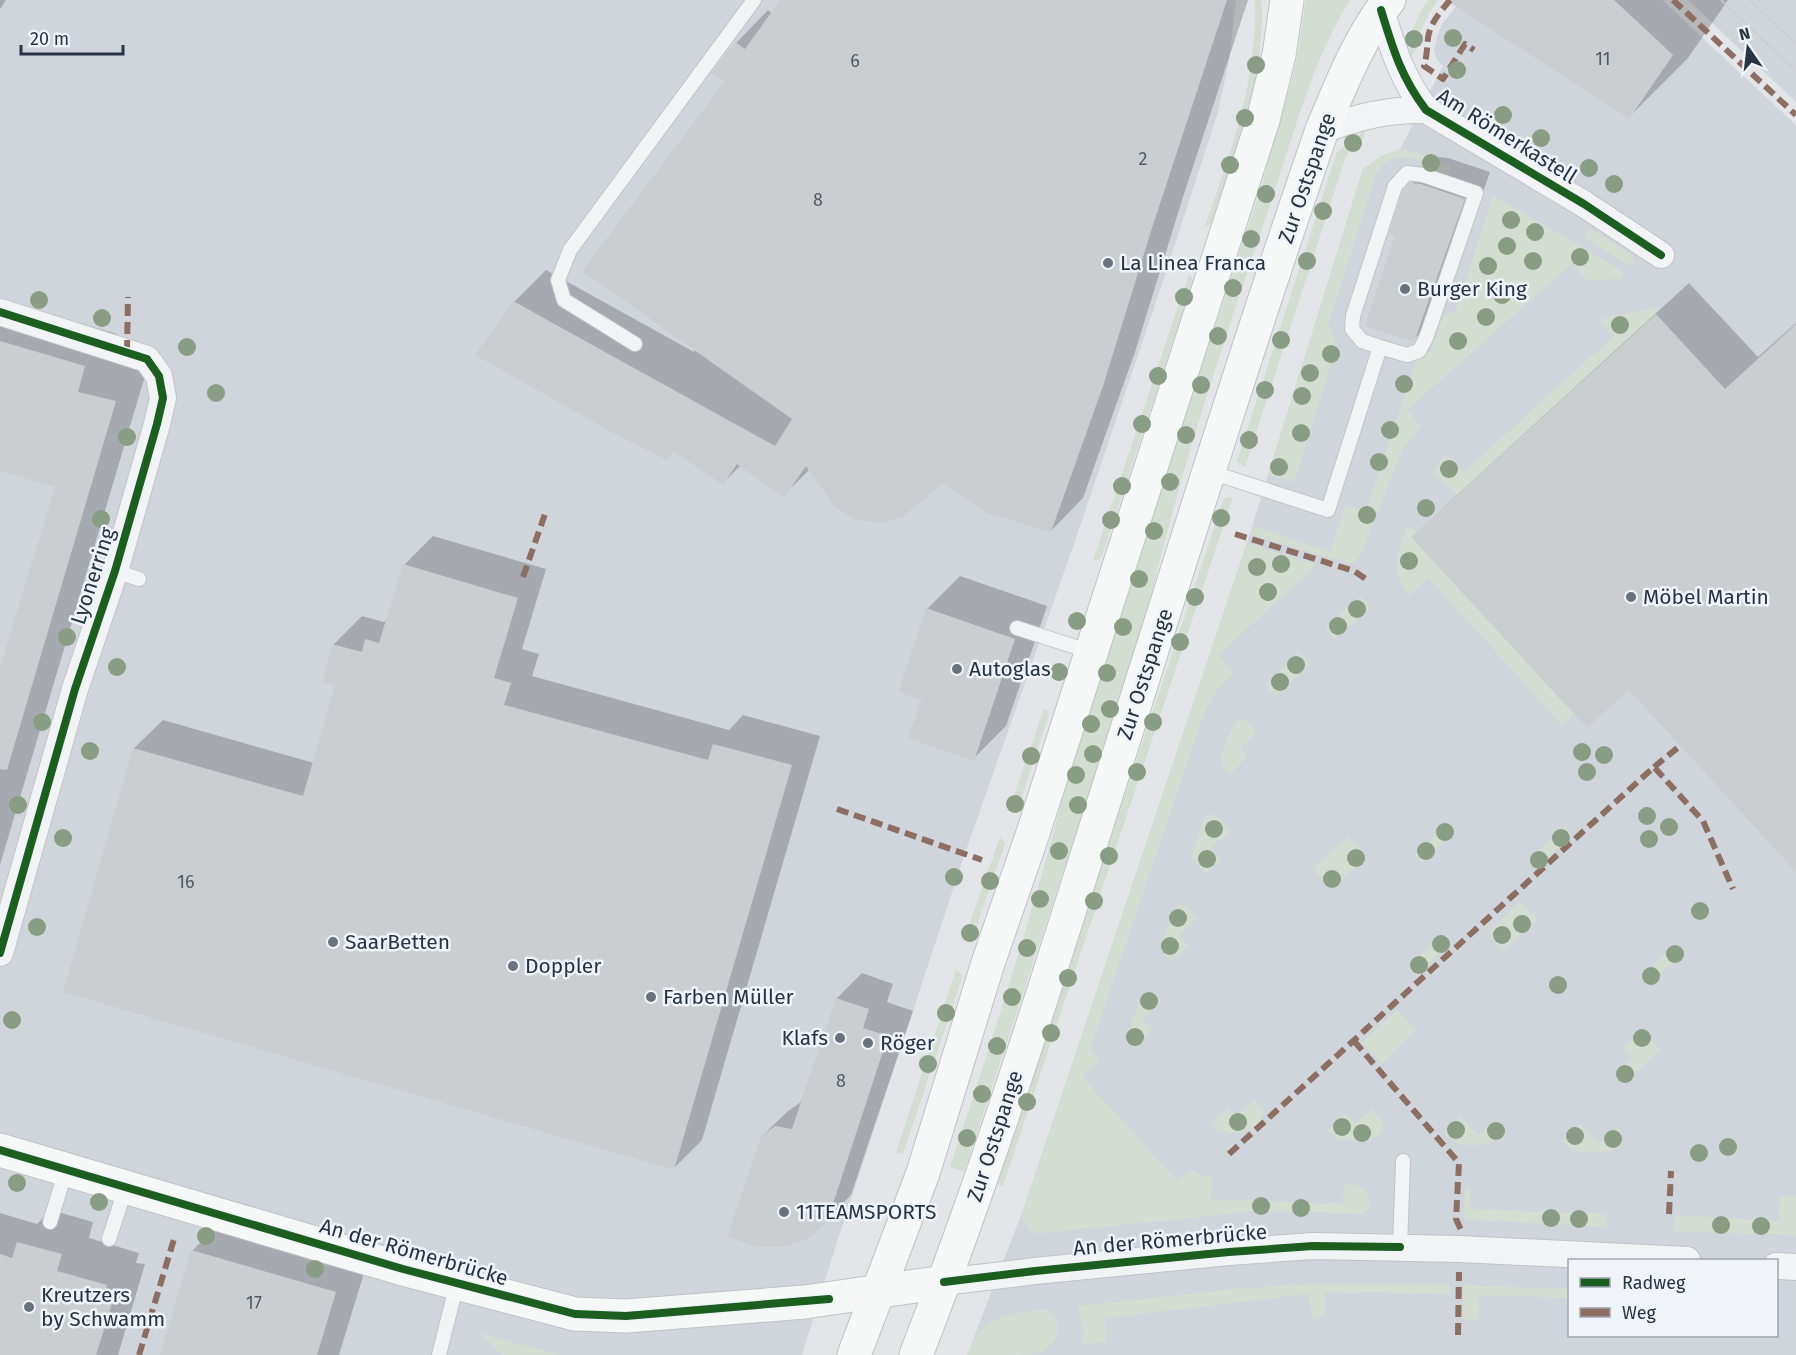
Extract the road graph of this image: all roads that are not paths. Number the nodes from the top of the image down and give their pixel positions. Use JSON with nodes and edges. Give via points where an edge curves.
{"nodes":[{"id":1,"x":754,"y":0,"type":"edge"},
{"id":2,"x":1287,"y":0,"type":"edge"},
{"id":3,"x":1385,"y":5,"type":"edge"},
{"id":4,"x":1426,"y":110,"type":"junction"},
{"id":5,"x":1322,"y":130,"type":"junction"},
{"id":6,"x":1661,"y":255,"type":"dead end"},
{"id":7,"x":0,"y":312,"type":"edge"},
{"id":8,"x":635,"y":344,"type":"dead end"},
{"id":9,"x":1380,"y":347,"type":"junction"},
{"id":10,"x":1210,"y":472,"type":"junction"},
{"id":11,"x":115,"y":571,"type":"junction"},
{"id":12,"x":140,"y":579,"type":"dead end"},
{"id":13,"x":1017,"y":628,"type":"dead end"},
{"id":14,"x":1090,"y":652,"type":"junction"},
{"id":15,"x":0,"y":953,"type":"edge"},
{"id":16,"x":0,"y":1150,"type":"edge"},
{"id":17,"x":1403,"y":1161,"type":"dead end"},
{"id":18,"x":67,"y":1169,"type":"junction"},
{"id":19,"x":126,"y":1187,"type":"junction"},
{"id":20,"x":50,"y":1222,"type":"dead end"},
{"id":21,"x":109,"y":1239,"type":"dead end"},
{"id":22,"x":1400,"y":1247,"type":"junction"},
{"id":23,"x":1665,"y":1259,"type":"edge"},
{"id":24,"x":1778,"y":1266,"type":"edge"},
{"id":25,"x":1796,"y":1267,"type":"edge"},
{"id":26,"x":944,"y":1282,"type":"junction"},
{"id":27,"x":457,"y":1283,"type":"junction"},
{"id":28,"x":877,"y":1293,"type":"junction"},
{"id":29,"x":438,"y":1355,"type":"edge"},
{"id":30,"x":854,"y":1355,"type":"edge"},
{"id":31,"x":916,"y":1355,"type":"edge"}],
"edges":[{"from":1,"to":8,"type":"lane","via":[[570,250],[558,280],[564,300]]},
{"from":2,"to":14,"type":"main road","via":[[1263,120]]},
{"from":3,"to":4,"type":"street","name":"Am Römerkastell","via":[[1397,61],[1411,91]]},
{"from":3,"to":5,"type":"main road","name":"Zur Ostspange","via":[[1344,75]]},
{"from":4,"to":5,"type":"street","name":"Am Römerkastell","via":[[1359,117]]},
{"from":4,"to":6,"type":"street","name":"Am Römerkastell"},
{"from":5,"to":10,"type":"main road","name":"Zur Ostspange"},
{"from":7,"to":11,"type":"street","name":"Lyonerring","via":[[147,359],[159,376],[163,398]]},
{"from":9,"to":9,"type":"lane","via":[[1407,355],[1419,351],[1476,193],[1407,173],[1395,186],[1353,316],[1352,329],[1362,341]]},
{"from":9,"to":10,"type":"lane","via":[[1328,510]]},
{"from":10,"to":26,"type":"main road","name":"Zur Ostspange","via":[[1067,920]]},
{"from":11,"to":12,"type":"lane"},
{"from":11,"to":15,"type":"street","name":"Lyonerring","via":[[75,689]]},
{"from":13,"to":14,"type":"lane"},
{"from":14,"to":28,"type":"main road","via":[[922,1173]]},
{"from":16,"to":18,"type":"main road","name":"An der Römerbrücke"},
{"from":17,"to":22,"type":"lane"},
{"from":18,"to":19,"type":"main road","name":"An der Römerbrücke"},
{"from":18,"to":20,"type":"lane"},
{"from":19,"to":21,"type":"lane"},
{"from":19,"to":27,"type":"main road","name":"An der Römerbrücke"},
{"from":22,"to":23,"type":"street","name":"An der Römerbrücke"},
{"from":22,"to":26,"type":"street","name":"An der Römerbrücke","via":[[1313,1246],[1229,1252]]},
{"from":24,"to":25,"type":"street"},
{"from":26,"to":28,"type":"main road","name":"An der Römerbrücke"},
{"from":26,"to":31,"type":"main road","name":"Zur Ostspange"},
{"from":27,"to":28,"type":"main road","name":"An der Römerbrücke","via":[[575,1314],[626,1316]]},
{"from":27,"to":29,"type":"lane"},
{"from":28,"to":30,"type":"main road"}]}
